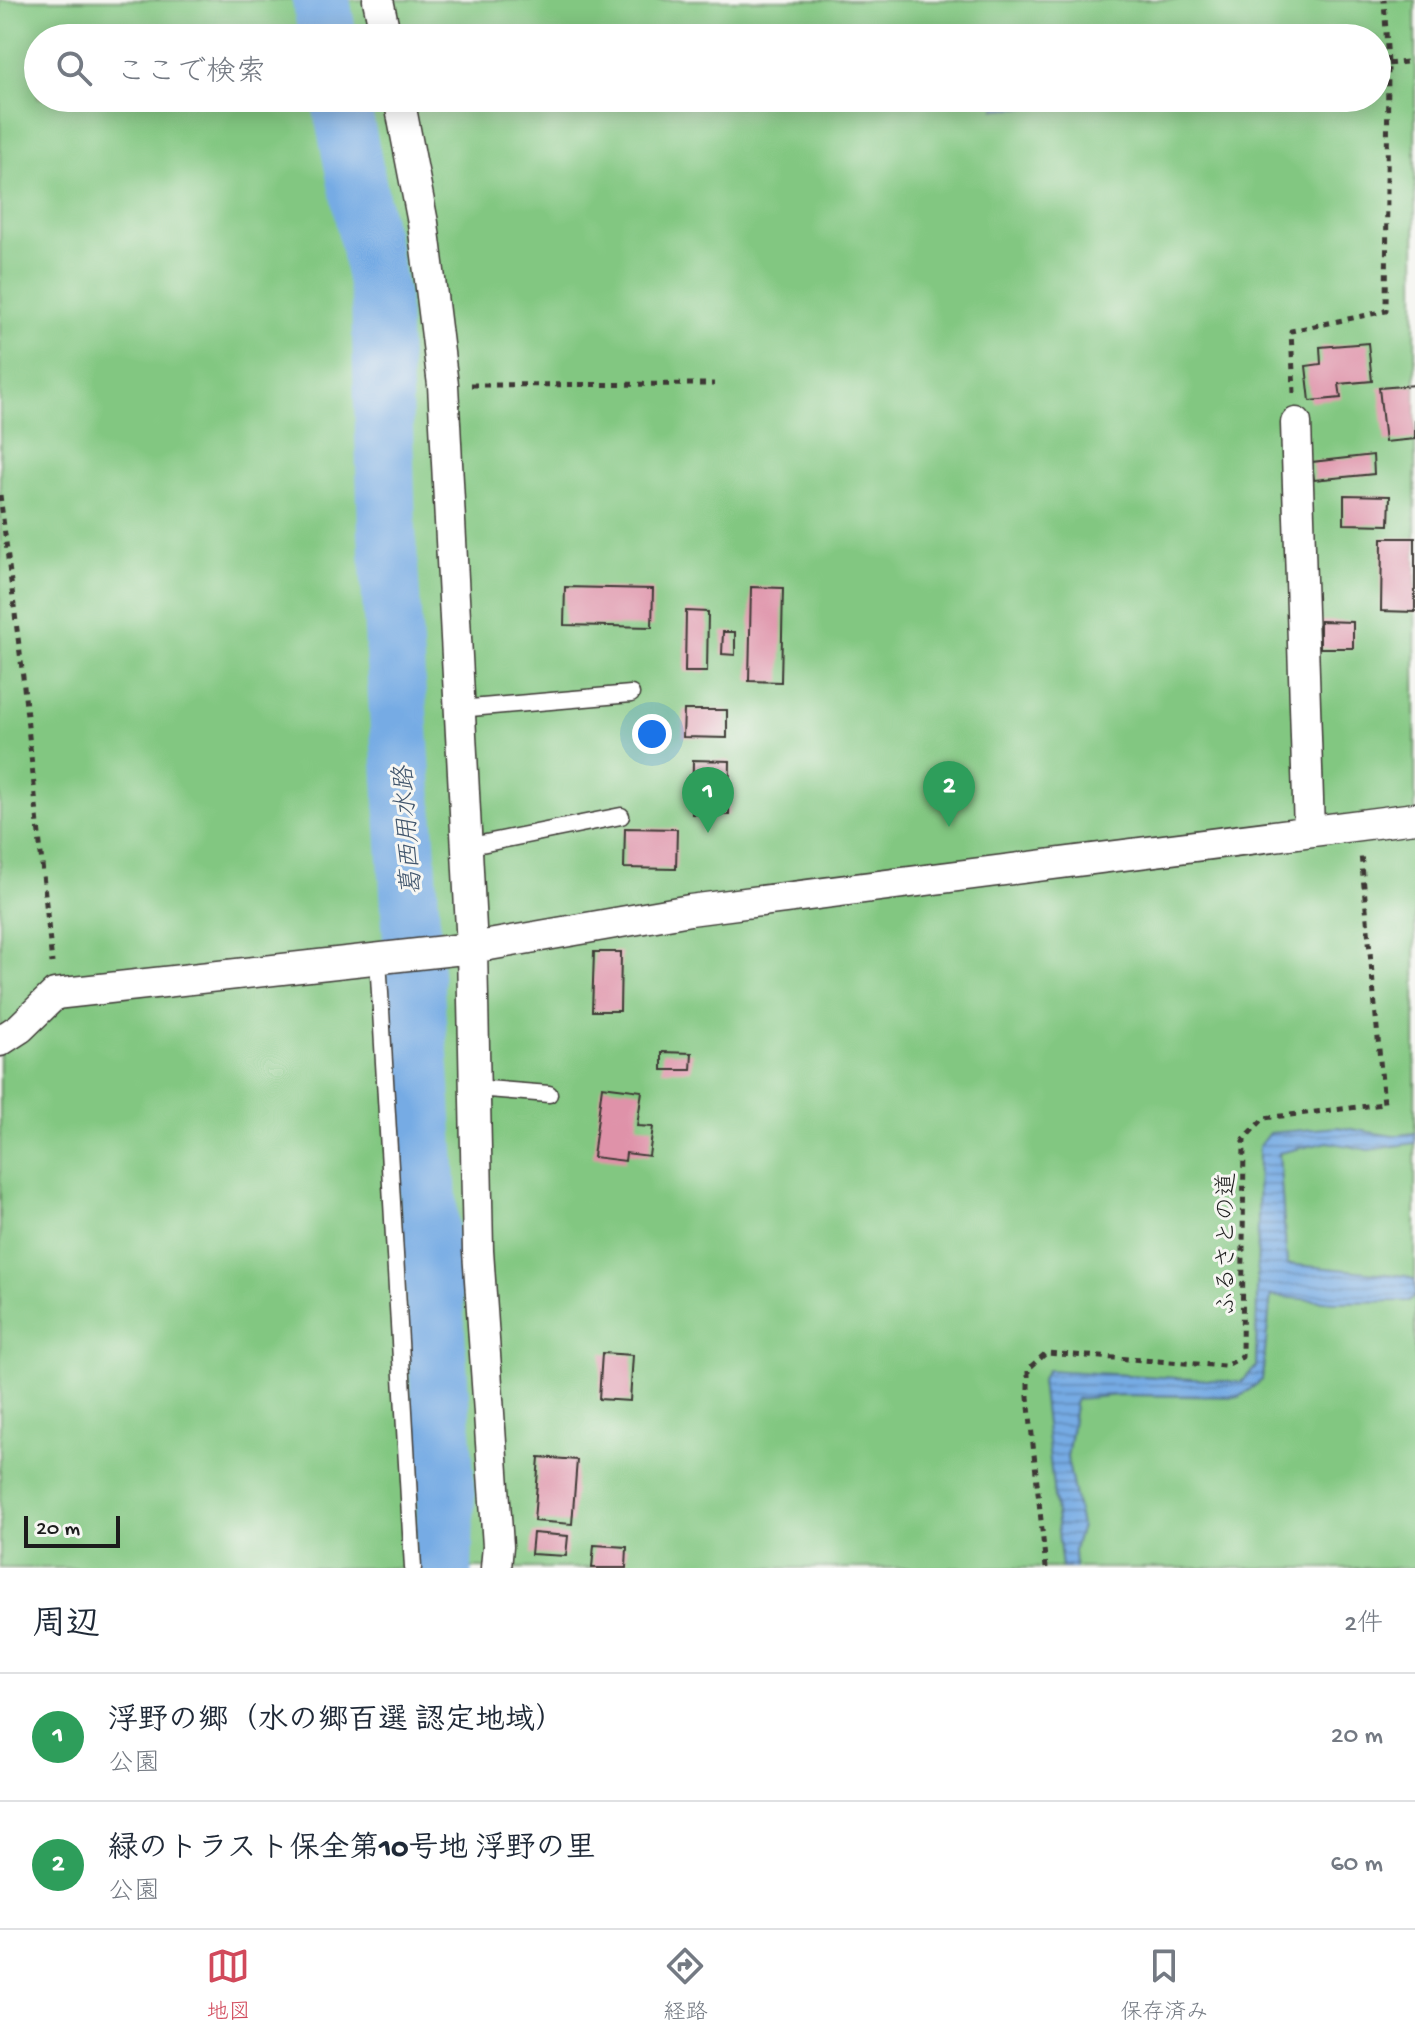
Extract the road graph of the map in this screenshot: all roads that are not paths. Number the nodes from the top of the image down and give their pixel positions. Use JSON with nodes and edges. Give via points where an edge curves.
{"nodes":[{"id":1,"x":378,"y":0,"type":"edge"},
{"id":2,"x":383,"y":24,"type":"edge"},
{"id":3,"x":402,"y":112,"type":"edge"},
{"id":4,"x":1296,"y":423,"type":"road end"},
{"id":5,"x":631,"y":694,"type":"dead end"},
{"id":6,"x":459,"y":709,"type":"junction"},
{"id":7,"x":621,"y":816,"type":"dead end"},
{"id":8,"x":1415,"y":818,"type":"edge"},
{"id":9,"x":1309,"y":831,"type":"junction"},
{"id":10,"x":466,"y":847,"type":"junction"},
{"id":11,"x":462,"y":949,"type":"junction"},
{"id":12,"x":384,"y":958,"type":"junction"},
{"id":13,"x":0,"y":1041,"type":"edge"},
{"id":14,"x":475,"y":1088,"type":"junction"},
{"id":15,"x":549,"y":1094,"type":"dead end"},
{"id":16,"x":413,"y":1568,"type":"edge"},
{"id":17,"x":496,"y":1568,"type":"edge"}],
"edges":[{"from":1,"to":2,"type":"street"},
{"from":3,"to":6,"type":"street","via":[[423,223],[443,385]]},
{"from":4,"to":9,"type":"street"},
{"from":5,"to":6,"type":"lane"},
{"from":6,"to":10,"type":"street"},
{"from":7,"to":10,"type":"lane"},
{"from":8,"to":9,"type":"street"},
{"from":9,"to":11,"type":"street","via":[[690,910]]},
{"from":10,"to":11,"type":"street"},
{"from":11,"to":12,"type":"street"},
{"from":11,"to":14,"type":"street"},
{"from":12,"to":13,"type":"street","via":[[55,994]]},
{"from":12,"to":16,"type":"lane"},
{"from":14,"to":15,"type":"lane"},
{"from":14,"to":17,"type":"street","via":[[478,1251]]}]}
